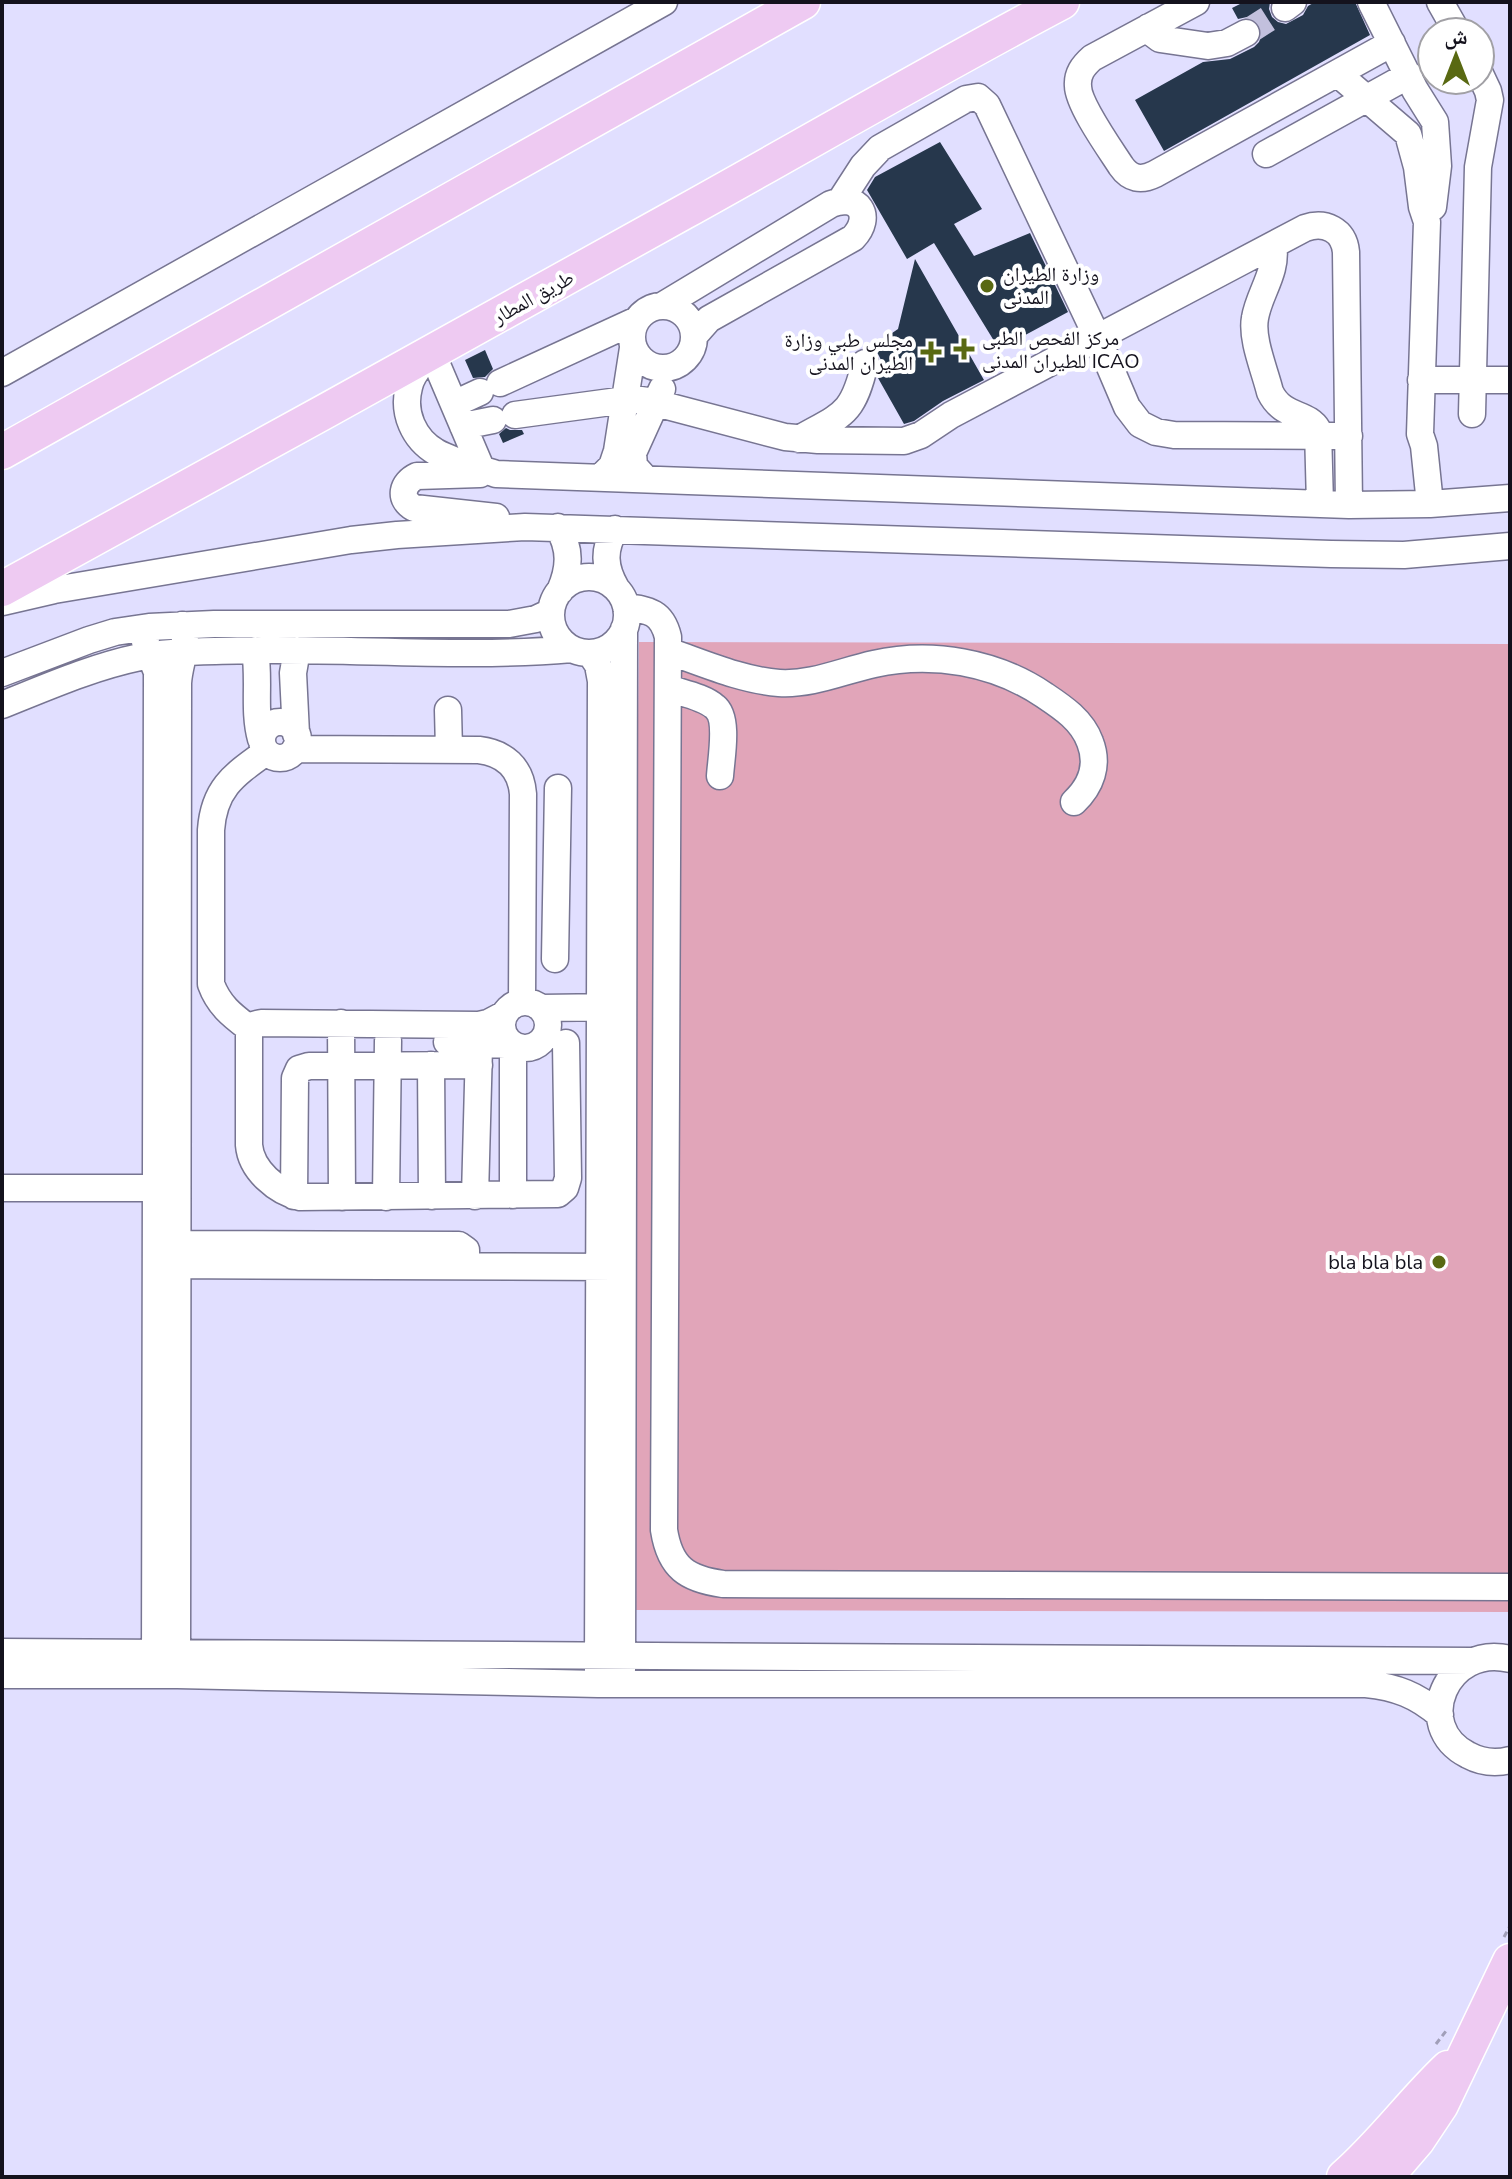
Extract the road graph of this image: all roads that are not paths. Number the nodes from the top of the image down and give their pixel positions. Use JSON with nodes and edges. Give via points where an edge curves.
{"nodes":[{"id":1,"x":664,"y":2,"type":"edge"},
{"id":2,"x":803,"y":2,"type":"edge"},
{"id":3,"x":1062,"y":2,"type":"edge"},
{"id":4,"x":1199,"y":2,"type":"edge"},
{"id":5,"x":1371,"y":2,"type":"edge"},
{"id":6,"x":1149,"y":27,"type":"junction"},
{"id":7,"x":1246,"y":33,"type":"tunnel mouth"},
{"id":8,"x":1392,"y":43,"type":"junction"},
{"id":9,"x":1198,"y":45,"type":"junction"},
{"id":10,"x":1338,"y":74,"type":"junction"},
{"id":11,"x":1409,"y":75,"type":"junction"},
{"id":12,"x":1489,"y":96,"type":"edge"},
{"id":13,"x":1366,"y":98,"type":"junction"},
{"id":14,"x":1249,"y":122,"type":"junction"},
{"id":15,"x":841,"y":200,"type":"junction"},
{"id":16,"x":1427,"y":222,"type":"junction"},
{"id":17,"x":1273,"y":245,"type":"junction"},
{"id":18,"x":662,"y":306,"type":"junction"},
{"id":19,"x":637,"y":320,"type":"junction"},
{"id":20,"x":694,"y":336,"type":"junction"},
{"id":21,"x":1098,"y":339,"type":"junction"},
{"id":22,"x":633,"y":348,"type":"junction"},
{"id":23,"x":430,"y":354,"type":"junction"},
{"id":24,"x":865,"y":363,"type":"dead end"},
{"id":25,"x":674,"y":367,"type":"junction"},
{"id":26,"x":531,"y":368,"type":"junction"},
{"id":27,"x":2,"y":373,"type":"edge"},
{"id":28,"x":1421,"y":380,"type":"junction"},
{"id":29,"x":1473,"y":380,"type":"junction"},
{"id":30,"x":1510,"y":380,"type":"edge"},
{"id":31,"x":625,"y":399,"type":"junction"},
{"id":32,"x":656,"y":403,"type":"junction"},
{"id":33,"x":546,"y":410,"type":"junction"},
{"id":34,"x":1472,"y":414,"type":"dead end"},
{"id":35,"x":459,"y":415,"type":"junction"},
{"id":36,"x":1319,"y":436,"type":"junction"},
{"id":37,"x":1349,"y":436,"type":"junction"},
{"id":38,"x":799,"y":439,"type":"junction"},
{"id":39,"x":2,"y":452,"type":"edge"},
{"id":40,"x":488,"y":471,"type":"junction"},
{"id":41,"x":601,"y":477,"type":"junction"},
{"id":42,"x":646,"y":479,"type":"junction"},
{"id":43,"x":1506,"y":495,"type":"edge"},
{"id":44,"x":1320,"y":504,"type":"junction"},
{"id":45,"x":1420,"y":504,"type":"junction"},
{"id":46,"x":1349,"y":505,"type":"junction"},
{"id":47,"x":525,"y":527,"type":"junction"},
{"id":48,"x":558,"y":527,"type":"junction"},
{"id":49,"x":615,"y":529,"type":"junction"},
{"id":50,"x":1510,"y":546,"type":"edge"},
{"id":51,"x":2,"y":589,"type":"edge"},
{"id":52,"x":555,"y":601,"type":"junction"},
{"id":53,"x":2,"y":602,"type":"edge"},
{"id":54,"x":622,"y":608,"type":"junction"},
{"id":55,"x":182,"y":625,"type":"junction"},
{"id":56,"x":149,"y":627,"type":"junction"},
{"id":57,"x":255,"y":650,"type":"junction"},
{"id":58,"x":297,"y":650,"type":"junction"},
{"id":59,"x":581,"y":651,"type":"junction"},
{"id":60,"x":668,"y":651,"type":"junction"},
{"id":61,"x":183,"y":652,"type":"junction"},
{"id":62,"x":152,"y":656,"type":"junction"},
{"id":63,"x":2,"y":673,"type":"edge"},
{"id":64,"x":668,"y":688,"type":"junction"},
{"id":65,"x":2,"y":705,"type":"edge"},
{"id":66,"x":448,"y":710,"type":"dead end"},
{"id":67,"x":296,"y":741,"type":"junction"},
{"id":68,"x":264,"y":746,"type":"junction"},
{"id":69,"x":449,"y":750,"type":"junction"},
{"id":70,"x":720,"y":776,"type":"dead end"},
{"id":71,"x":558,"y":788,"type":"dead end"},
{"id":72,"x":1074,"y":802,"type":"dead end"},
{"id":73,"x":523,"y":827,"type":"junction"},
{"id":74,"x":557,"y":827,"type":"junction"},
{"id":75,"x":555,"y":930,"type":"junction"},
{"id":76,"x":522,"y":931,"type":"junction"},
{"id":77,"x":555,"y":959,"type":"dead end"},
{"id":78,"x":612,"y":1007,"type":"junction"},
{"id":79,"x":523,"y":1008,"type":"junction"},
{"id":80,"x":249,"y":1035,"type":"junction"},
{"id":81,"x":341,"y":1043,"type":"junction"},
{"id":82,"x":553,"y":1043,"type":"junction"},
{"id":83,"x":612,"y":1043,"type":"junction"},
{"id":84,"x":513,"y":1045,"type":"junction"},
{"id":85,"x":388,"y":1053,"type":"junction"},
{"id":86,"x":479,"y":1054,"type":"junction"},
{"id":87,"x":431,"y":1065,"type":"junction"},
{"id":88,"x":2,"y":1188,"type":"edge"},
{"id":89,"x":167,"y":1188,"type":"junction"},
{"id":90,"x":513,"y":1195,"type":"junction"},
{"id":91,"x":294,"y":1196,"type":"junction"},
{"id":92,"x":432,"y":1196,"type":"junction"},
{"id":93,"x":475,"y":1196,"type":"junction"},
{"id":94,"x":342,"y":1197,"type":"junction"},
{"id":95,"x":386,"y":1197,"type":"junction"},
{"id":96,"x":171,"y":1258,"type":"junction"},
{"id":97,"x":611,"y":1267,"type":"junction"},
{"id":98,"x":1510,"y":1587,"type":"edge"},
{"id":99,"x":2,"y":1652,"type":"edge"},
{"id":100,"x":610,"y":1654,"type":"junction"},
{"id":101,"x":1510,"y":1659,"type":"edge"},
{"id":102,"x":1471,"y":1661,"type":"junction"},
{"id":103,"x":166,"y":1664,"type":"junction"},
{"id":104,"x":2,"y":1675,"type":"edge"},
{"id":105,"x":610,"y":1684,"type":"junction"},
{"id":106,"x":1440,"y":1715,"type":"junction"},
{"id":107,"x":1510,"y":1760,"type":"edge"},
{"id":108,"x":1510,"y":1961,"type":"edge"},
{"id":109,"x":1467,"y":2051,"type":"junction"},
{"id":110,"x":1344,"y":2177,"type":"edge"},
{"id":111,"x":1386,"y":2177,"type":"edge"}],
"edges":[{"from":1,"to":27,"type":"street"},
{"from":2,"to":39,"type":"main road"},
{"from":3,"to":23,"type":"main road","name":"طريق المطار"},
{"from":4,"to":6,"type":"street"},
{"from":4,"to":9,"type":"street"},
{"from":5,"to":8,"type":"street"},
{"from":6,"to":9,"type":"street","via":[[1160,39]]},
{"from":6,"to":14,"type":"street","via":[[1092,58],[1077,83],[1127,174],[1146,178]]},
{"from":7,"to":9,"type":"street","via":[[1217,46]]},
{"from":8,"to":10,"type":"street"},
{"from":8,"to":11,"type":"street"},
{"from":10,"to":13,"type":"street"},
{"from":10,"to":14,"type":"street"},
{"from":11,"to":13,"type":"street"},
{"from":11,"to":16,"type":"street","via":[[1435,122],[1438,166]]},
{"from":12,"to":29,"type":"street","via":[[1478,167]]},
{"from":13,"to":14,"type":"street","via":[[1271,163]]},
{"from":13,"to":16,"type":"street","via":[[1408,134]]},
{"from":15,"to":18,"type":"street"},
{"from":15,"to":20,"type":"street","via":[[852,201],[864,219],[853,238],[709,319]]},
{"from":15,"to":21,"type":"street","via":[[880,148],[978,97],[987,105]]},
{"from":16,"to":28,"type":"street"},
{"from":17,"to":21,"type":"street"},
{"from":17,"to":36,"type":"street","via":[[1275,263],[1255,317],[1256,336],[1274,400],[1315,425]]},
{"from":17,"to":37,"type":"street","via":[[1321,225],[1337,232],[1345,245]]},
{"from":18,"to":19,"type":"street"},
{"from":18,"to":20,"type":"street","via":[[688,317]]},
{"from":19,"to":22,"type":"street"},
{"from":19,"to":26,"type":"street"},
{"from":20,"to":25,"type":"street","via":[[689,354]]},
{"from":21,"to":36,"type":"street","via":[[1127,407],[1140,424],[1156,432]]},
{"from":21,"to":38,"type":"street","via":[[914,439]]},
{"from":22,"to":25,"type":"street","via":[[646,363]]},
{"from":22,"to":31,"type":"street"},
{"from":23,"to":35,"type":"street"},
{"from":23,"to":40,"type":"street","via":[[408,387],[408,417],[424,443],[438,453]]},
{"from":23,"to":51,"type":"main road","name":"طريق المطار"},
{"from":24,"to":38,"type":"street","via":[[859,390],[846,410]]},
{"from":25,"to":32,"type":"street"},
{"from":26,"to":33,"type":"street","via":[[530,383],[538,405]]},
{"from":26,"to":35,"type":"street","via":[[490,387]]},
{"from":28,"to":29,"type":"street"},
{"from":28,"to":45,"type":"street"},
{"from":29,"to":30,"type":"street"},
{"from":29,"to":34,"type":"street"},
{"from":31,"to":32,"type":"street"},
{"from":31,"to":33,"type":"street"},
{"from":31,"to":41,"type":"street","via":[[615,459]]},
{"from":32,"to":38,"type":"street"},
{"from":32,"to":42,"type":"street","via":[[633,453],[634,466]]},
{"from":33,"to":35,"type":"street","via":[[504,418]]},
{"from":35,"to":40,"type":"street"},
{"from":36,"to":37,"type":"street"},
{"from":36,"to":44,"type":"street"},
{"from":37,"to":46,"type":"street"},
{"from":40,"to":41,"type":"street"},
{"from":40,"to":47,"type":"street","via":[[417,476],[404,487],[403,496],[414,508],[490,515]]},
{"from":41,"to":42,"type":"street"},
{"from":42,"to":44,"type":"street"},
{"from":43,"to":45,"type":"street"},
{"from":44,"to":46,"type":"street"},
{"from":45,"to":46,"type":"street"},
{"from":47,"to":48,"type":"street"},
{"from":47,"to":53,"type":"street","via":[[351,540]]},
{"from":48,"to":49,"type":"street"},
{"from":48,"to":52,"type":"street","via":[[568,565]]},
{"from":49,"to":50,"type":"street","via":[[1331,554],[1404,555]]},
{"from":49,"to":54,"type":"street","via":[[605,558]]},
{"from":52,"to":54,"type":"street","via":[[569,582],[593,577],[606,581]]},
{"from":52,"to":55,"type":"street","via":[[536,619],[509,624]]},
{"from":52,"to":59,"type":"street","via":[[556,634]]},
{"from":54,"to":59,"type":"street","via":[[618,638],[601,651]]},
{"from":54,"to":60,"type":"street","via":[[660,617]]},
{"from":54,"to":78,"type":"street"},
{"from":55,"to":56,"type":"street"},
{"from":55,"to":61,"type":"street"},
{"from":56,"to":62,"type":"street","via":[[145,642]]},
{"from":56,"to":63,"type":"street","via":[[89,640]]},
{"from":57,"to":58,"type":"street"},
{"from":57,"to":61,"type":"street"},
{"from":57,"to":68,"type":"street","via":[[257,723]]},
{"from":58,"to":59,"type":"street"},
{"from":58,"to":67,"type":"street"},
{"from":59,"to":78,"type":"street","via":[[598,665],[601,681]]},
{"from":60,"to":64,"type":"street"},
{"from":60,"to":72,"type":"street","via":[[782,683],[916,659],[994,670],[1057,704],[1087,734],[1094,754],[1092,776]]},
{"from":61,"to":62,"type":"street"},
{"from":61,"to":89,"type":"street","via":[[178,683]]},
{"from":62,"to":65,"type":"street","via":[[94,670]]},
{"from":62,"to":89,"type":"street","via":[[157,672]]},
{"from":64,"to":70,"type":"street","via":[[719,710]]},
{"from":64,"to":98,"type":"street","via":[[664,1530],[676,1563],[688,1575],[723,1584]]},
{"from":66,"to":69,"type":"street"},
{"from":67,"to":68,"type":"street","via":[[285,758],[271,756]]},
{"from":67,"to":69,"type":"street"},
{"from":68,"to":80,"type":"street","via":[[226,785],[214,807],[211,830],[211,984]]},
{"from":69,"to":73,"type":"street","via":[[490,751],[509,761],[522,785]]},
{"from":71,"to":74,"type":"street"},
{"from":73,"to":74,"type":"street"},
{"from":73,"to":76,"type":"street"},
{"from":74,"to":75,"type":"street"},
{"from":75,"to":76,"type":"street"},
{"from":75,"to":77,"type":"street"},
{"from":76,"to":79,"type":"street"},
{"from":78,"to":79,"type":"street"},
{"from":78,"to":83,"type":"street"},
{"from":79,"to":81,"type":"street","via":[[479,1025]]},
{"from":79,"to":82,"type":"street","via":[[549,1021]]},
{"from":79,"to":84,"type":"street","via":[[502,1021]]},
{"from":80,"to":81,"type":"street","via":[[253,1025],[261,1023]]},
{"from":80,"to":91,"type":"street","via":[[249,1153],[259,1170]]},
{"from":81,"to":85,"type":"street"},
{"from":81,"to":91,"type":"street","via":[[296,1073]]},
{"from":81,"to":94,"type":"street"},
{"from":82,"to":83,"type":"street"},
{"from":82,"to":84,"type":"street"},
{"from":82,"to":90,"type":"street","via":[[567,1183],[553,1195]]},
{"from":83,"to":97,"type":"street"},
{"from":84,"to":86,"type":"street"},
{"from":84,"to":90,"type":"street"},
{"from":85,"to":86,"type":"street"},
{"from":85,"to":87,"type":"street"},
{"from":85,"to":95,"type":"street"},
{"from":86,"to":87,"type":"street"},
{"from":86,"to":93,"type":"street"},
{"from":87,"to":92,"type":"street"},
{"from":88,"to":89,"type":"street"},
{"from":89,"to":96,"type":"street"},
{"from":90,"to":93,"type":"street"},
{"from":91,"to":94,"type":"street"},
{"from":92,"to":93,"type":"street"},
{"from":92,"to":95,"type":"street"},
{"from":94,"to":95,"type":"street"},
{"from":96,"to":97,"type":"street"},
{"from":96,"to":103,"type":"street"},
{"from":97,"to":100,"type":"street"},
{"from":99,"to":103,"type":"street"},
{"from":100,"to":102,"type":"street"},
{"from":100,"to":103,"type":"street"},
{"from":100,"to":105,"type":"street"},
{"from":101,"to":102,"type":"street","via":[[1485,1656]]},
{"from":102,"to":106,"type":"street","via":[[1444,1689]]},
{"from":103,"to":104,"type":"street"},
{"from":103,"to":105,"type":"street"},
{"from":105,"to":106,"type":"street","via":[[1366,1684],[1408,1693]]},
{"from":106,"to":107,"type":"street","via":[[1451,1742],[1462,1753],[1490,1763]]},
{"from":108,"to":109,"type":"main road"},
{"from":109,"to":110,"type":"main road"},
{"from":109,"to":111,"type":"main road","via":[[1430,2123]]}]}
